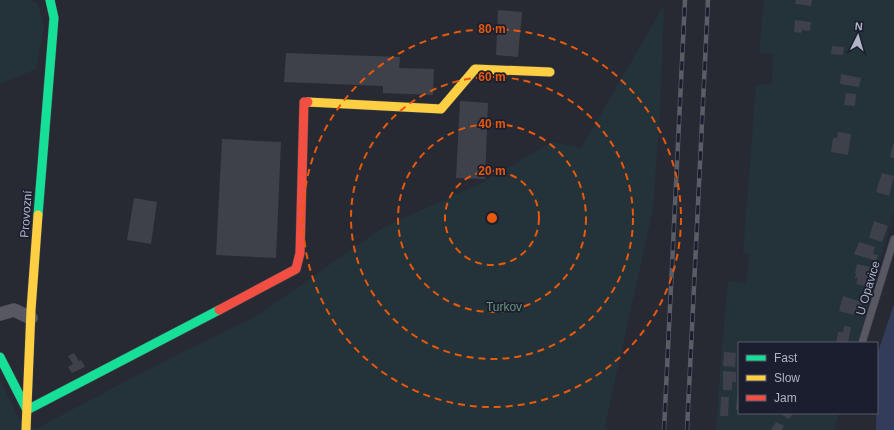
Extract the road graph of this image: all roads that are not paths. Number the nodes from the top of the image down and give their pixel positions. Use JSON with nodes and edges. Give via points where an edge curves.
{"nodes":[{"id":1,"x":50,"y":0,"type":"edge"},
{"id":2,"x":550,"y":72,"type":"dead end"},
{"id":3,"x":894,"y":239,"type":"edge"},
{"id":4,"x":0,"y":314,"type":"edge"},
{"id":5,"x":31,"y":318,"type":"junction"},
{"id":6,"x":862,"y":342,"type":"edge"},
{"id":7,"x":0,"y":357,"type":"edge"},
{"id":8,"x":27,"y":410,"type":"junction"},
{"id":9,"x":26,"y":430,"type":"edge"}],
"edges":[{"from":1,"to":5,"type":"street","name":"Provozní","via":[[54,18]]},
{"from":2,"to":8,"type":"street","via":[[475,69],[442,109],[304,102],[300,253],[296,269]]},
{"from":3,"to":6,"type":"lane","name":"U Opavice"},
{"from":4,"to":5,"type":"street","via":[[14,310]]},
{"from":5,"to":8,"type":"street","name":"Provozní"},
{"from":7,"to":8,"type":"street"},
{"from":8,"to":9,"type":"street","name":"Provozní"}]}
